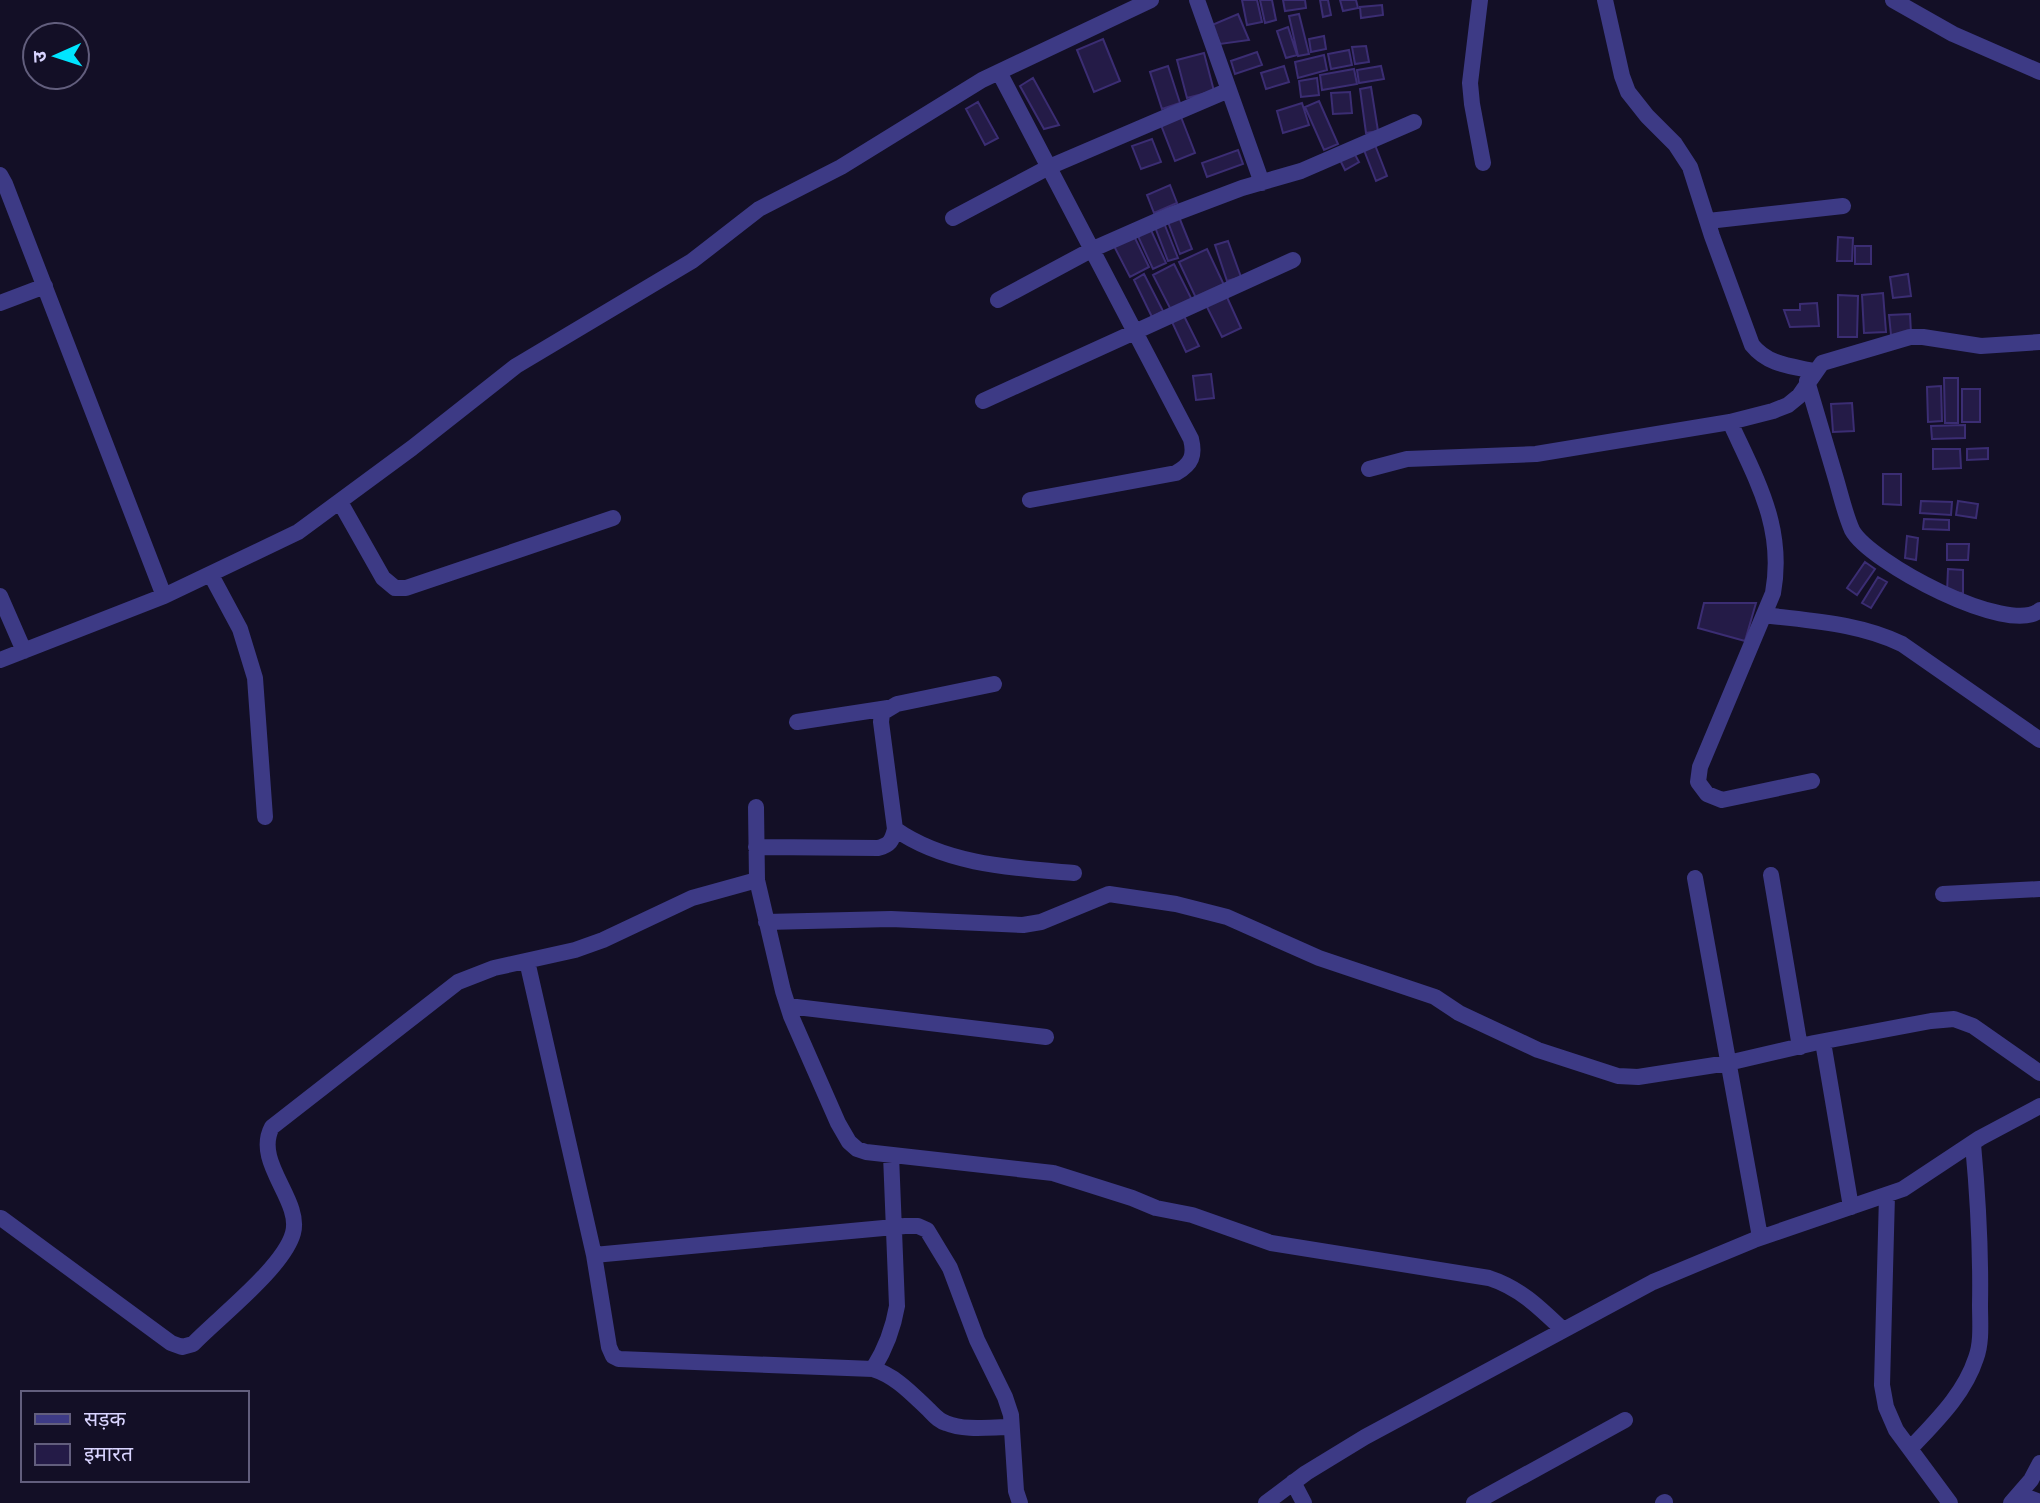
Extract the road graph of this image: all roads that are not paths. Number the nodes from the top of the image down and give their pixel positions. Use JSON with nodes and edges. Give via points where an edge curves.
{"nodes":[{"id":1,"x":1151,"y":0,"type":"edge"},
{"id":2,"x":1197,"y":0,"type":"edge"},
{"id":3,"x":1480,"y":0,"type":"edge"},
{"id":4,"x":1605,"y":0,"type":"edge"},
{"id":5,"x":1893,"y":0,"type":"edge"},
{"id":6,"x":999,"y":72,"type":"junction"},
{"id":7,"x":2040,"y":72,"type":"edge"},
{"id":8,"x":1229,"y":90,"type":"junction"},
{"id":9,"x":1414,"y":122,"type":"dead end"},
{"id":10,"x":1483,"y":163,"type":"dead end"},
{"id":11,"x":1049,"y":167,"type":"junction"},
{"id":12,"x":0,"y":175,"type":"edge"},
{"id":13,"x":1262,"y":183,"type":"junction"},
{"id":14,"x":1843,"y":206,"type":"dead end"},
{"id":15,"x":953,"y":218,"type":"dead end"},
{"id":16,"x":1707,"y":221,"type":"junction"},
{"id":17,"x":1093,"y":249,"type":"junction"},
{"id":18,"x":1293,"y":260,"type":"dead end"},
{"id":19,"x":45,"y":286,"type":"junction"},
{"id":20,"x":998,"y":300,"type":"dead end"},
{"id":21,"x":0,"y":303,"type":"edge"},
{"id":22,"x":1135,"y":330,"type":"junction"},
{"id":23,"x":2040,"y":342,"type":"edge"},
{"id":24,"x":1811,"y":376,"type":"junction"},
{"id":25,"x":983,"y":401,"type":"dead end"},
{"id":26,"x":1730,"y":422,"type":"junction"},
{"id":27,"x":1369,"y":469,"type":"dead end"},
{"id":28,"x":1030,"y":500,"type":"dead end"},
{"id":29,"x":340,"y":502,"type":"junction"},
{"id":30,"x":613,"y":518,"type":"dead end"},
{"id":31,"x":212,"y":575,"type":"junction"},
{"id":32,"x":0,"y":596,"type":"edge"},
{"id":33,"x":164,"y":596,"type":"junction"},
{"id":34,"x":2040,"y":610,"type":"edge"},
{"id":35,"x":1764,"y":615,"type":"junction"},
{"id":36,"x":24,"y":651,"type":"junction"},
{"id":37,"x":0,"y":660,"type":"edge"},
{"id":38,"x":994,"y":684,"type":"dead end"},
{"id":39,"x":888,"y":708,"type":"junction"},
{"id":40,"x":797,"y":722,"type":"dead end"},
{"id":41,"x":2040,"y":740,"type":"edge"},
{"id":42,"x":1812,"y":781,"type":"dead end"},
{"id":43,"x":756,"y":807,"type":"dead end"},
{"id":44,"x":265,"y":817,"type":"dead end"},
{"id":45,"x":895,"y":829,"type":"junction"},
{"id":46,"x":756,"y":847,"type":"junction"},
{"id":47,"x":1074,"y":873,"type":"dead end"},
{"id":48,"x":1771,"y":875,"type":"dead end"},
{"id":49,"x":1695,"y":878,"type":"dead end"},
{"id":50,"x":757,"y":880,"type":"junction"},
{"id":51,"x":2040,"y":888,"type":"edge"},
{"id":52,"x":1943,"y":894,"type":"dead end"},
{"id":53,"x":766,"y":922,"type":"junction"},
{"id":54,"x":527,"y":961,"type":"junction"},
{"id":55,"x":788,"y":1006,"type":"junction"},
{"id":56,"x":1046,"y":1037,"type":"dead end"},
{"id":57,"x":1823,"y":1042,"type":"junction"},
{"id":58,"x":1800,"y":1046,"type":"junction"},
{"id":59,"x":1728,"y":1063,"type":"junction"},
{"id":60,"x":2040,"y":1073,"type":"edge"},
{"id":61,"x":2040,"y":1105,"type":"edge"},
{"id":62,"x":1973,"y":1144,"type":"junction"},
{"id":63,"x":891,"y":1155,"type":"junction"},
{"id":64,"x":1887,"y":1195,"type":"junction"},
{"id":65,"x":1851,"y":1207,"type":"junction"},
{"id":66,"x":1,"y":1218,"type":"edge"},
{"id":67,"x":895,"y":1227,"type":"junction"},
{"id":68,"x":1760,"y":1237,"type":"junction"},
{"id":69,"x":594,"y":1255,"type":"junction"},
{"id":70,"x":1563,"y":1330,"type":"junction"},
{"id":71,"x":873,"y":1369,"type":"junction"},
{"id":72,"x":1625,"y":1420,"type":"dead end"},
{"id":73,"x":1011,"y":1427,"type":"junction"},
{"id":74,"x":1910,"y":1449,"type":"junction"},
{"id":75,"x":2040,"y":1463,"type":"edge"},
{"id":76,"x":1293,"y":1482,"type":"junction"},
{"id":77,"x":1502,"y":1496,"type":"edge"},
{"id":78,"x":2015,"y":1499,"type":"edge"},
{"id":79,"x":2040,"y":1502,"type":"edge"},
{"id":80,"x":1020,"y":1503,"type":"edge"},
{"id":81,"x":1266,"y":1503,"type":"edge"},
{"id":82,"x":1304,"y":1503,"type":"edge"},
{"id":83,"x":1474,"y":1503,"type":"edge"},
{"id":84,"x":1950,"y":1503,"type":"edge"}],
"edges":[{"from":1,"to":6,"type":"street"},
{"from":2,"to":8,"type":"street"},
{"from":3,"to":10,"type":"street","via":[[1471,83]]},
{"from":4,"to":16,"type":"street","via":[[1628,92],[1684,156]]},
{"from":5,"to":7,"type":"street","via":[[1953,34]]},
{"from":6,"to":11,"type":"street"},
{"from":6,"to":29,"type":"street","via":[[841,167],[759,209],[692,261],[516,366]]},
{"from":8,"to":11,"type":"street"},
{"from":8,"to":13,"type":"street"},
{"from":9,"to":13,"type":"street"},
{"from":11,"to":15,"type":"street"},
{"from":11,"to":17,"type":"street"},
{"from":12,"to":19,"type":"street"},
{"from":13,"to":17,"type":"street"},
{"from":14,"to":16,"type":"street"},
{"from":16,"to":24,"type":"street","via":[[1752,345],[1774,363]]},
{"from":17,"to":20,"type":"street"},
{"from":17,"to":22,"type":"street"},
{"from":18,"to":22,"type":"street"},
{"from":19,"to":21,"type":"street"},
{"from":19,"to":33,"type":"street"},
{"from":22,"to":25,"type":"street"},
{"from":22,"to":28,"type":"street","via":[[1191,439],[1192,459],[1177,473]]},
{"from":23,"to":24,"type":"street","via":[[1981,346],[1910,337],[1822,363]]},
{"from":24,"to":26,"type":"street","via":[[1788,405]]},
{"from":24,"to":34,"type":"street","via":[[1846,512],[1858,538],[1937,591],[1974,607],[2021,617]]},
{"from":26,"to":27,"type":"street","via":[[1536,454],[1407,459]]},
{"from":26,"to":35,"type":"street","via":[[1774,530],[1776,575]]},
{"from":29,"to":30,"type":"street","via":[[383,578],[394,589]]},
{"from":29,"to":31,"type":"street","via":[[298,532]]},
{"from":31,"to":33,"type":"street"},
{"from":31,"to":44,"type":"street","via":[[240,629],[255,678]]},
{"from":32,"to":36,"type":"street"},
{"from":33,"to":36,"type":"street"},
{"from":35,"to":41,"type":"street","via":[[1878,632],[1918,654]]},
{"from":35,"to":42,"type":"street","via":[[1700,767],[1698,782],[1707,794],[1722,800]]},
{"from":36,"to":37,"type":"street"},
{"from":38,"to":39,"type":"street"},
{"from":39,"to":40,"type":"street"},
{"from":39,"to":45,"type":"street","via":[[881,722]]},
{"from":43,"to":46,"type":"street"},
{"from":45,"to":46,"type":"street","via":[[888,845],[878,848]]},
{"from":45,"to":47,"type":"street","via":[[962,858]]},
{"from":46,"to":50,"type":"street"},
{"from":48,"to":58,"type":"street"},
{"from":49,"to":59,"type":"street"},
{"from":50,"to":53,"type":"street"},
{"from":50,"to":54,"type":"street","via":[[692,898],[575,950]]},
{"from":51,"to":52,"type":"street"},
{"from":53,"to":55,"type":"street"},
{"from":53,"to":59,"type":"street","via":[[891,919],[1023,925],[1093,899],[1124,895],[1227,916],[1319,958],[1435,997],[1538,1050],[1618,1076]]},
{"from":54,"to":66,"type":"street","via":[[458,982],[272,1127],[267,1147],[290,1209],[293,1233],[269,1270],[193,1344],[182,1347],[172,1343]]},
{"from":54,"to":69,"type":"street"},
{"from":55,"to":56,"type":"street"},
{"from":55,"to":63,"type":"street","via":[[849,1142],[866,1152]]},
{"from":57,"to":58,"type":"street"},
{"from":57,"to":60,"type":"street","via":[[1954,1019],[1973,1026]]},
{"from":57,"to":65,"type":"street"},
{"from":58,"to":59,"type":"street"},
{"from":59,"to":68,"type":"street"},
{"from":61,"to":62,"type":"street"},
{"from":62,"to":64,"type":"street"},
{"from":62,"to":74,"type":"street","via":[[1980,1242],[1977,1357],[1948,1408]]},
{"from":63,"to":67,"type":"street"},
{"from":63,"to":70,"type":"street","via":[[1053,1173],[1271,1243],[1489,1278],[1525,1295]]},
{"from":64,"to":65,"type":"street"},
{"from":64,"to":74,"type":"street","via":[[1882,1385],[1896,1430]]},
{"from":65,"to":68,"type":"street"},
{"from":67,"to":69,"type":"street"},
{"from":67,"to":71,"type":"street","via":[[894,1328]]},
{"from":67,"to":73,"type":"street","via":[[927,1230],[950,1268],[977,1340],[1005,1396]]},
{"from":68,"to":70,"type":"street","via":[[1653,1282]]},
{"from":69,"to":71,"type":"street","via":[[608,1347],[619,1359]]},
{"from":70,"to":76,"type":"street","via":[[1377,1430]]},
{"from":71,"to":73,"type":"street","via":[[896,1380],[948,1424]]},
{"from":72,"to":77,"type":"street"},
{"from":73,"to":80,"type":"street"},
{"from":74,"to":84,"type":"street"},
{"from":75,"to":78,"type":"street"},
{"from":76,"to":81,"type":"street"},
{"from":76,"to":82,"type":"street"},
{"from":77,"to":83,"type":"street"},
{"from":78,"to":79,"type":"street"}]}
